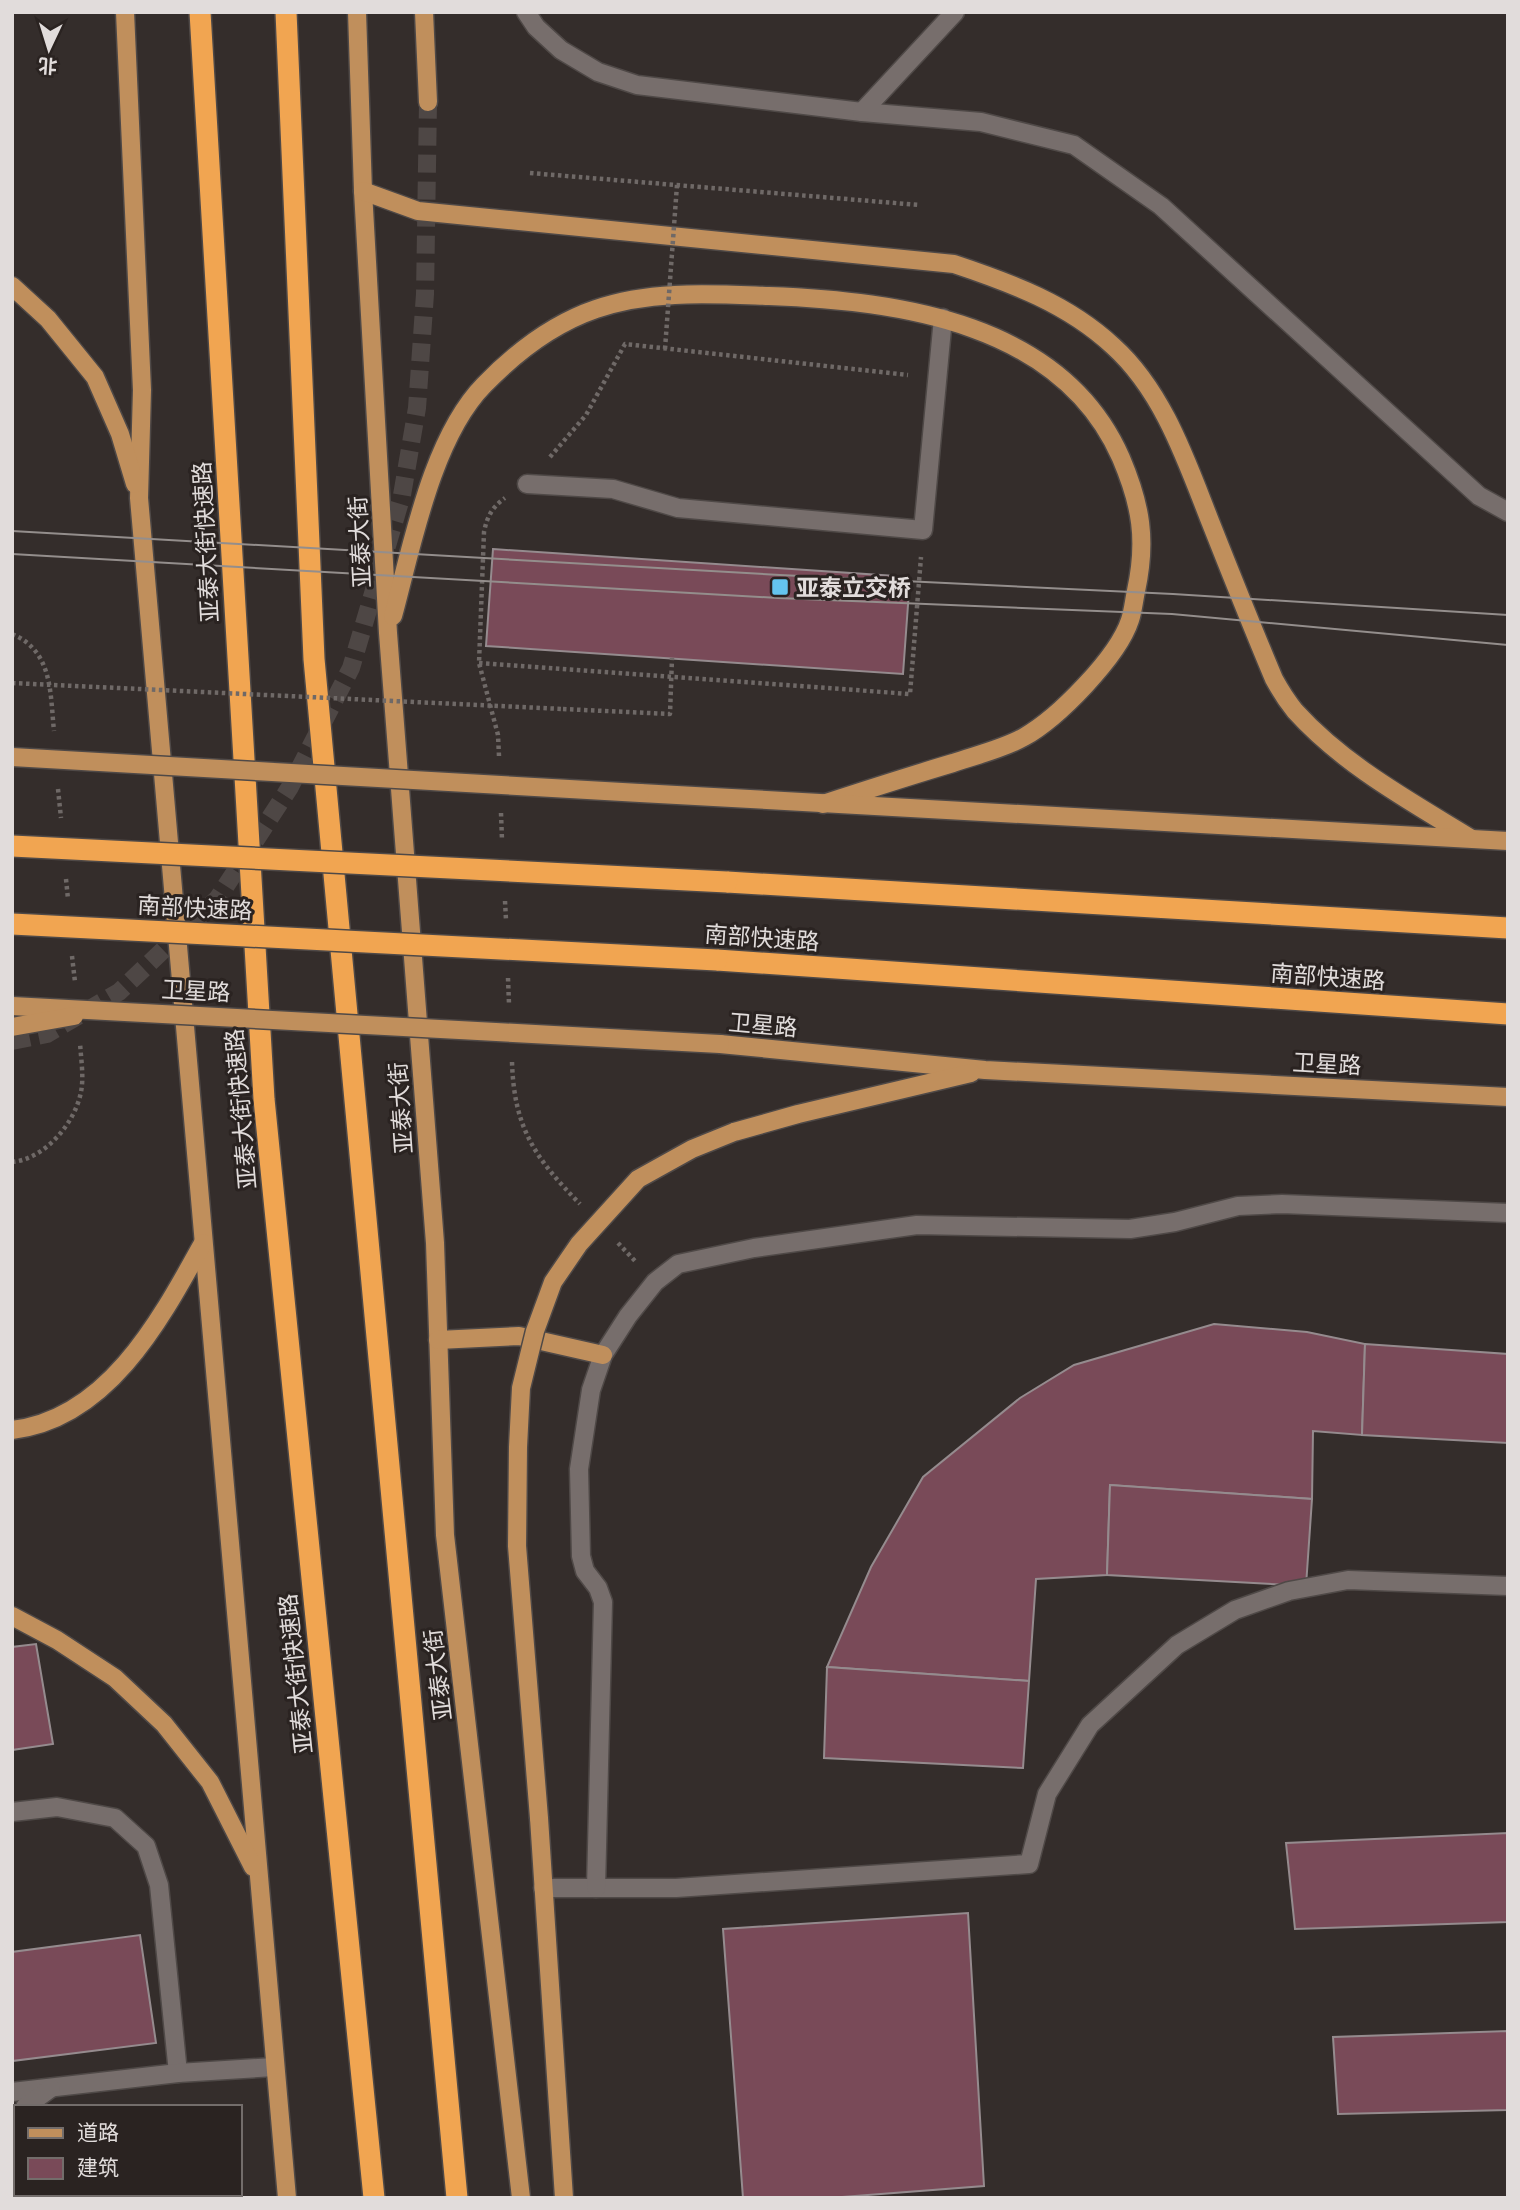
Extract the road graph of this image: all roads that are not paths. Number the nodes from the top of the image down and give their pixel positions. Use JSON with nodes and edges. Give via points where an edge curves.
{"nodes":[{"id":1,"x":125,"y":12,"type":"edge"},
{"id":2,"x":200,"y":12,"type":"edge"},
{"id":3,"x":286,"y":12,"type":"edge"},
{"id":4,"x":358,"y":12,"type":"edge"},
{"id":5,"x":424,"y":12,"type":"edge"},
{"id":6,"x":526,"y":12,"type":"edge"},
{"id":7,"x":955,"y":12,"type":"edge"},
{"id":8,"x":428,"y":102,"type":"tunnel mouth"},
{"id":9,"x":862,"y":112,"type":"junction"},
{"id":10,"x":363,"y":191,"type":"junction"},
{"id":11,"x":12,"y":286,"type":"edge"},
{"id":12,"x":943,"y":318,"type":"junction"},
{"id":13,"x":527,"y":484,"type":"dead end"},
{"id":14,"x":139,"y":498,"type":"junction"},
{"id":15,"x":1508,"y":512,"type":"edge"},
{"id":16,"x":388,"y":633,"type":"junction"},
{"id":17,"x":12,"y":757,"type":"edge"},
{"id":18,"x":822,"y":804,"type":"junction"},
{"id":19,"x":1470,"y":838,"type":"junction"},
{"id":20,"x":1508,"y":841,"type":"edge"},
{"id":21,"x":12,"y":846,"type":"edge"},
{"id":22,"x":12,"y":924,"type":"edge"},
{"id":23,"x":1508,"y":928,"type":"edge"},
{"id":24,"x":12,"y":1006,"type":"edge"},
{"id":25,"x":110,"y":1010,"type":"junction"},
{"id":26,"x":1508,"y":1014,"type":"edge"},
{"id":27,"x":12,"y":1027,"type":"edge"},
{"id":28,"x":985,"y":1070,"type":"junction"},
{"id":29,"x":1508,"y":1097,"type":"edge"},
{"id":30,"x":1508,"y":1213,"type":"edge"},
{"id":31,"x":202,"y":1243,"type":"junction"},
{"id":32,"x":438,"y":1340,"type":"junction"},
{"id":33,"x":603,"y":1355,"type":"junction"},
{"id":34,"x":12,"y":1430,"type":"edge"},
{"id":35,"x":1508,"y":1586,"type":"edge"},
{"id":36,"x":12,"y":1616,"type":"edge"},
{"id":37,"x":12,"y":1812,"type":"edge"},
{"id":38,"x":258,"y":1877,"type":"junction"},
{"id":39,"x":543,"y":1888,"type":"junction"},
{"id":40,"x":596,"y":1888,"type":"junction"},
{"id":41,"x":274,"y":2067,"type":"junction"},
{"id":42,"x":178,"y":2073,"type":"junction"},
{"id":43,"x":51,"y":2087,"type":"junction"},
{"id":44,"x":12,"y":2092,"type":"edge"},
{"id":45,"x":28,"y":2105,"type":"edge"},
{"id":46,"x":287,"y":2198,"type":"edge"},
{"id":47,"x":374,"y":2198,"type":"edge"},
{"id":48,"x":457,"y":2198,"type":"edge"},
{"id":49,"x":522,"y":2198,"type":"edge"},
{"id":50,"x":564,"y":2198,"type":"edge"}],
"edges":[{"from":1,"to":14,"type":"main road","via":[[142,390]]},
{"from":2,"to":47,"type":"highway","name":"亚泰大街快速路","via":[[264,1099]]},
{"from":3,"to":48,"type":"highway","via":[[314,659]]},
{"from":4,"to":10,"type":"main road","name":"亚泰大街"},
{"from":5,"to":8,"type":"main road"},
{"from":6,"to":9,"type":"street","via":[[561,50],[598,72],[637,85]]},
{"from":7,"to":9,"type":"street"},
{"from":9,"to":15,"type":"street","via":[[981,122],[1074,145],[1161,206],[1479,496]]},
{"from":10,"to":16,"type":"main road","name":"亚泰大街"},
{"from":10,"to":19,"type":"main road","via":[[418,211],[954,264],[1013,284],[1074,315],[1115,347],[1149,388],[1176,436],[1273,679],[1293,709],[1374,779]]},
{"from":11,"to":14,"type":"main road","via":[[48,318],[95,377],[120,434]]},
{"from":12,"to":13,"type":"street","via":[[923,530],[678,508],[613,489]]},
{"from":12,"to":16,"type":"main road","via":[[810,298],[713,294],[644,297],[594,309],[545,332],[481,388],[453,430],[427,490]]},
{"from":12,"to":18,"type":"main road","via":[[996,337],[1051,368],[1086,400],[1112,438],[1132,484],[1140,520],[1142,561],[1129,623],[1105,664],[1072,700],[1026,737]]},
{"from":14,"to":31,"type":"main road"},
{"from":16,"to":32,"type":"main road","name":"亚泰大街","via":[[435,1243]]},
{"from":17,"to":18,"type":"main road","bridge":true},
{"from":18,"to":19,"type":"main road"},
{"from":19,"to":20,"type":"main road"},
{"from":21,"to":23,"type":"highway","bridge":true},
{"from":22,"to":26,"type":"highway","name":"南部快速路","bridge":true,"via":[[717,960]]},
{"from":24,"to":25,"type":"main road","name":"卫星路","bridge":true},
{"from":25,"to":27,"type":"main road","bridge":true},
{"from":25,"to":28,"type":"main road","name":"卫星路","bridge":true,"via":[[720,1044]]},
{"from":28,"to":29,"type":"main road","name":"卫星路"},
{"from":28,"to":39,"type":"main road","bridge":true,"via":[[798,1114],[692,1149],[638,1179],[579,1244],[553,1282],[535,1331],[522,1388],[518,1447],[517,1546]]},
{"from":30,"to":33,"type":"street","via":[[1238,1206],[1129,1229],[917,1225],[754,1248],[678,1264],[655,1282]]},
{"from":31,"to":34,"type":"main road","via":[[171,1301],[105,1387],[65,1414]]},
{"from":31,"to":38,"type":"main road"},
{"from":32,"to":33,"type":"main road","via":[[519,1336]]},
{"from":32,"to":49,"type":"main road","name":"亚泰大街","via":[[445,1535]]},
{"from":33,"to":40,"type":"street","via":[[591,1390],[579,1469],[581,1556],[603,1601]]},
{"from":35,"to":40,"type":"street","via":[[1348,1580],[1289,1591],[1235,1610],[1177,1645],[1090,1725],[1047,1794],[1029,1864],[676,1888]]},
{"from":36,"to":38,"type":"main road","via":[[115,1678],[164,1724],[210,1783]]},
{"from":37,"to":42,"type":"street","via":[[57,1807],[115,1818],[146,1846],[159,1885]]},
{"from":38,"to":41,"type":"main road"},
{"from":39,"to":40,"type":"street"},
{"from":39,"to":50,"type":"main road"},
{"from":41,"to":42,"type":"street"},
{"from":41,"to":46,"type":"main road"},
{"from":42,"to":43,"type":"street"},
{"from":43,"to":44,"type":"street"},
{"from":43,"to":45,"type":"street"}]}
